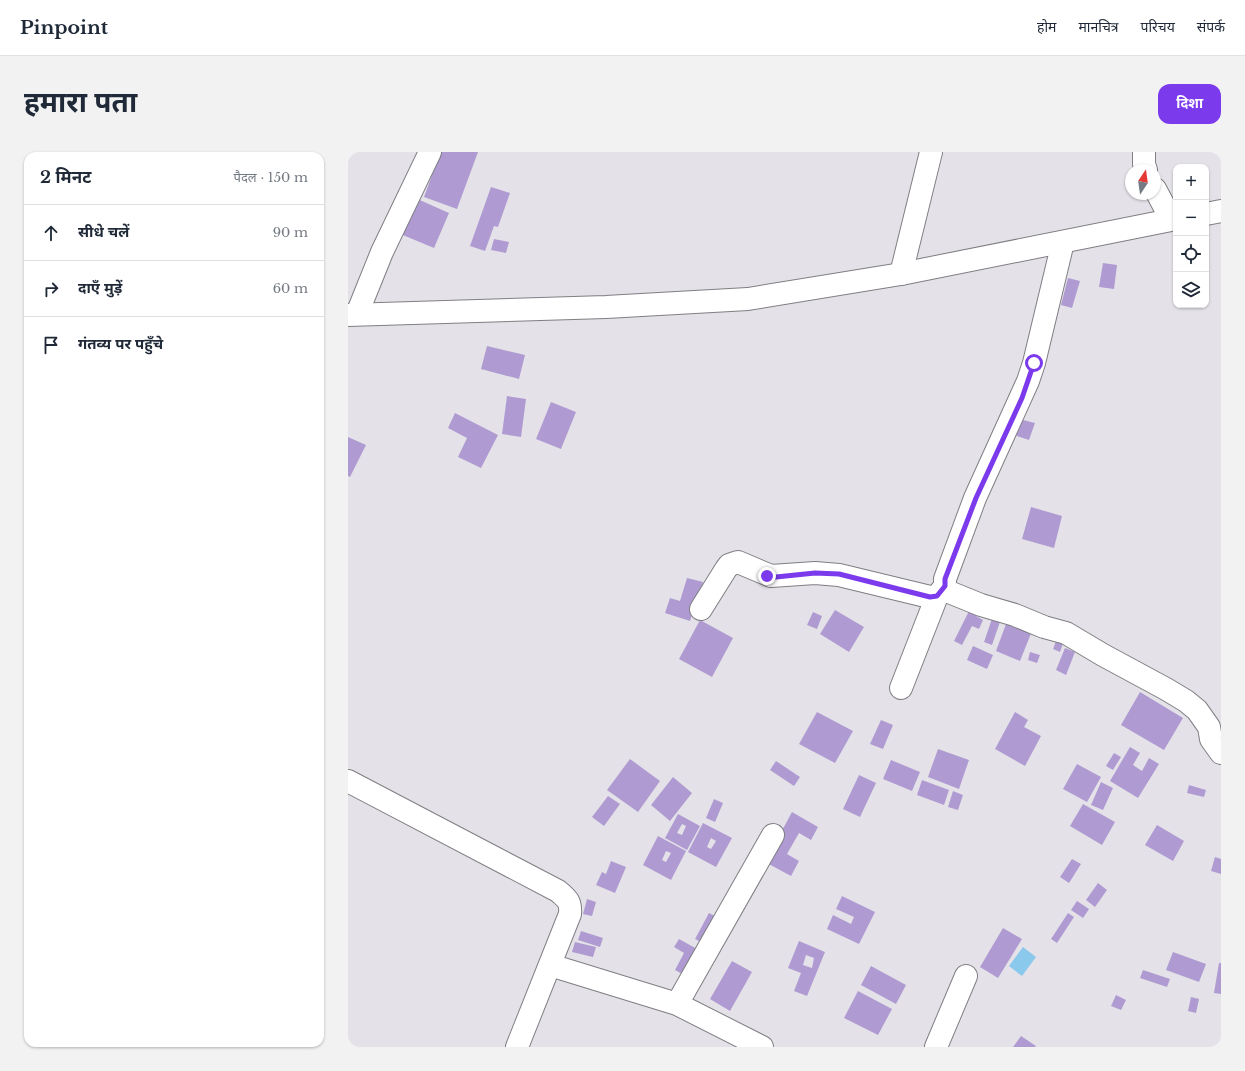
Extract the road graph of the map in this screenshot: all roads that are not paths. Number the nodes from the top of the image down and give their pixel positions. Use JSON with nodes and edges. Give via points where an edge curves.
{"nodes":[{"id":1,"x":430,"y":152,"type":"edge"},
{"id":2,"x":931,"y":152,"type":"edge"},
{"id":3,"x":1144,"y":152,"type":"edge"},
{"id":4,"x":1144,"y":164,"type":"edge"},
{"id":5,"x":1161,"y":199,"type":"edge"},
{"id":6,"x":1221,"y":212,"type":"edge"},
{"id":7,"x":1209,"y":214,"type":"edge"},
{"id":8,"x":1173,"y":219,"type":"edge"},
{"id":9,"x":1063,"y":242,"type":"junction"},
{"id":10,"x":901,"y":274,"type":"junction"},
{"id":11,"x":352,"y":315,"type":"edge"},
{"id":12,"x":941,"y":591,"type":"junction"},
{"id":13,"x":701,"y":609,"type":"dead end"},
{"id":14,"x":901,"y":688,"type":"dead end"},
{"id":15,"x":1221,"y":753,"type":"edge"},
{"id":16,"x":348,"y":781,"type":"edge"},
{"id":17,"x":773,"y":835,"type":"dead end"},
{"id":18,"x":550,"y":965,"type":"junction"},
{"id":19,"x":966,"y":976,"type":"dead end"},
{"id":20,"x":677,"y":1004,"type":"junction"},
{"id":21,"x":517,"y":1047,"type":"edge"},
{"id":22,"x":762,"y":1047,"type":"edge"},
{"id":23,"x":936,"y":1047,"type":"edge"}],
"edges":[{"from":1,"to":11,"type":"street"},
{"from":2,"to":10,"type":"street"},
{"from":3,"to":4,"type":"street"},
{"from":5,"to":8,"type":"street"},
{"from":6,"to":7,"type":"street"},
{"from":8,"to":9,"type":"street"},
{"from":9,"to":10,"type":"street"},
{"from":9,"to":12,"type":"street","via":[[1028,381],[976,498]]},
{"from":10,"to":11,"type":"street","via":[[748,299],[606,307]]},
{"from":12,"to":13,"type":"street","via":[[930,597],[833,574],[771,576],[738,562],[729,565]]},
{"from":12,"to":14,"type":"street"},
{"from":12,"to":15,"type":"street","via":[[947,590],[981,605],[1066,633],[1166,689],[1197,710],[1209,727],[1211,739]]},
{"from":16,"to":18,"type":"street","via":[[558,891],[567,899],[570,914]]},
{"from":17,"to":20,"type":"street"},
{"from":18,"to":20,"type":"street"},
{"from":18,"to":21,"type":"street"},
{"from":19,"to":23,"type":"street"},
{"from":20,"to":22,"type":"street"}]}
